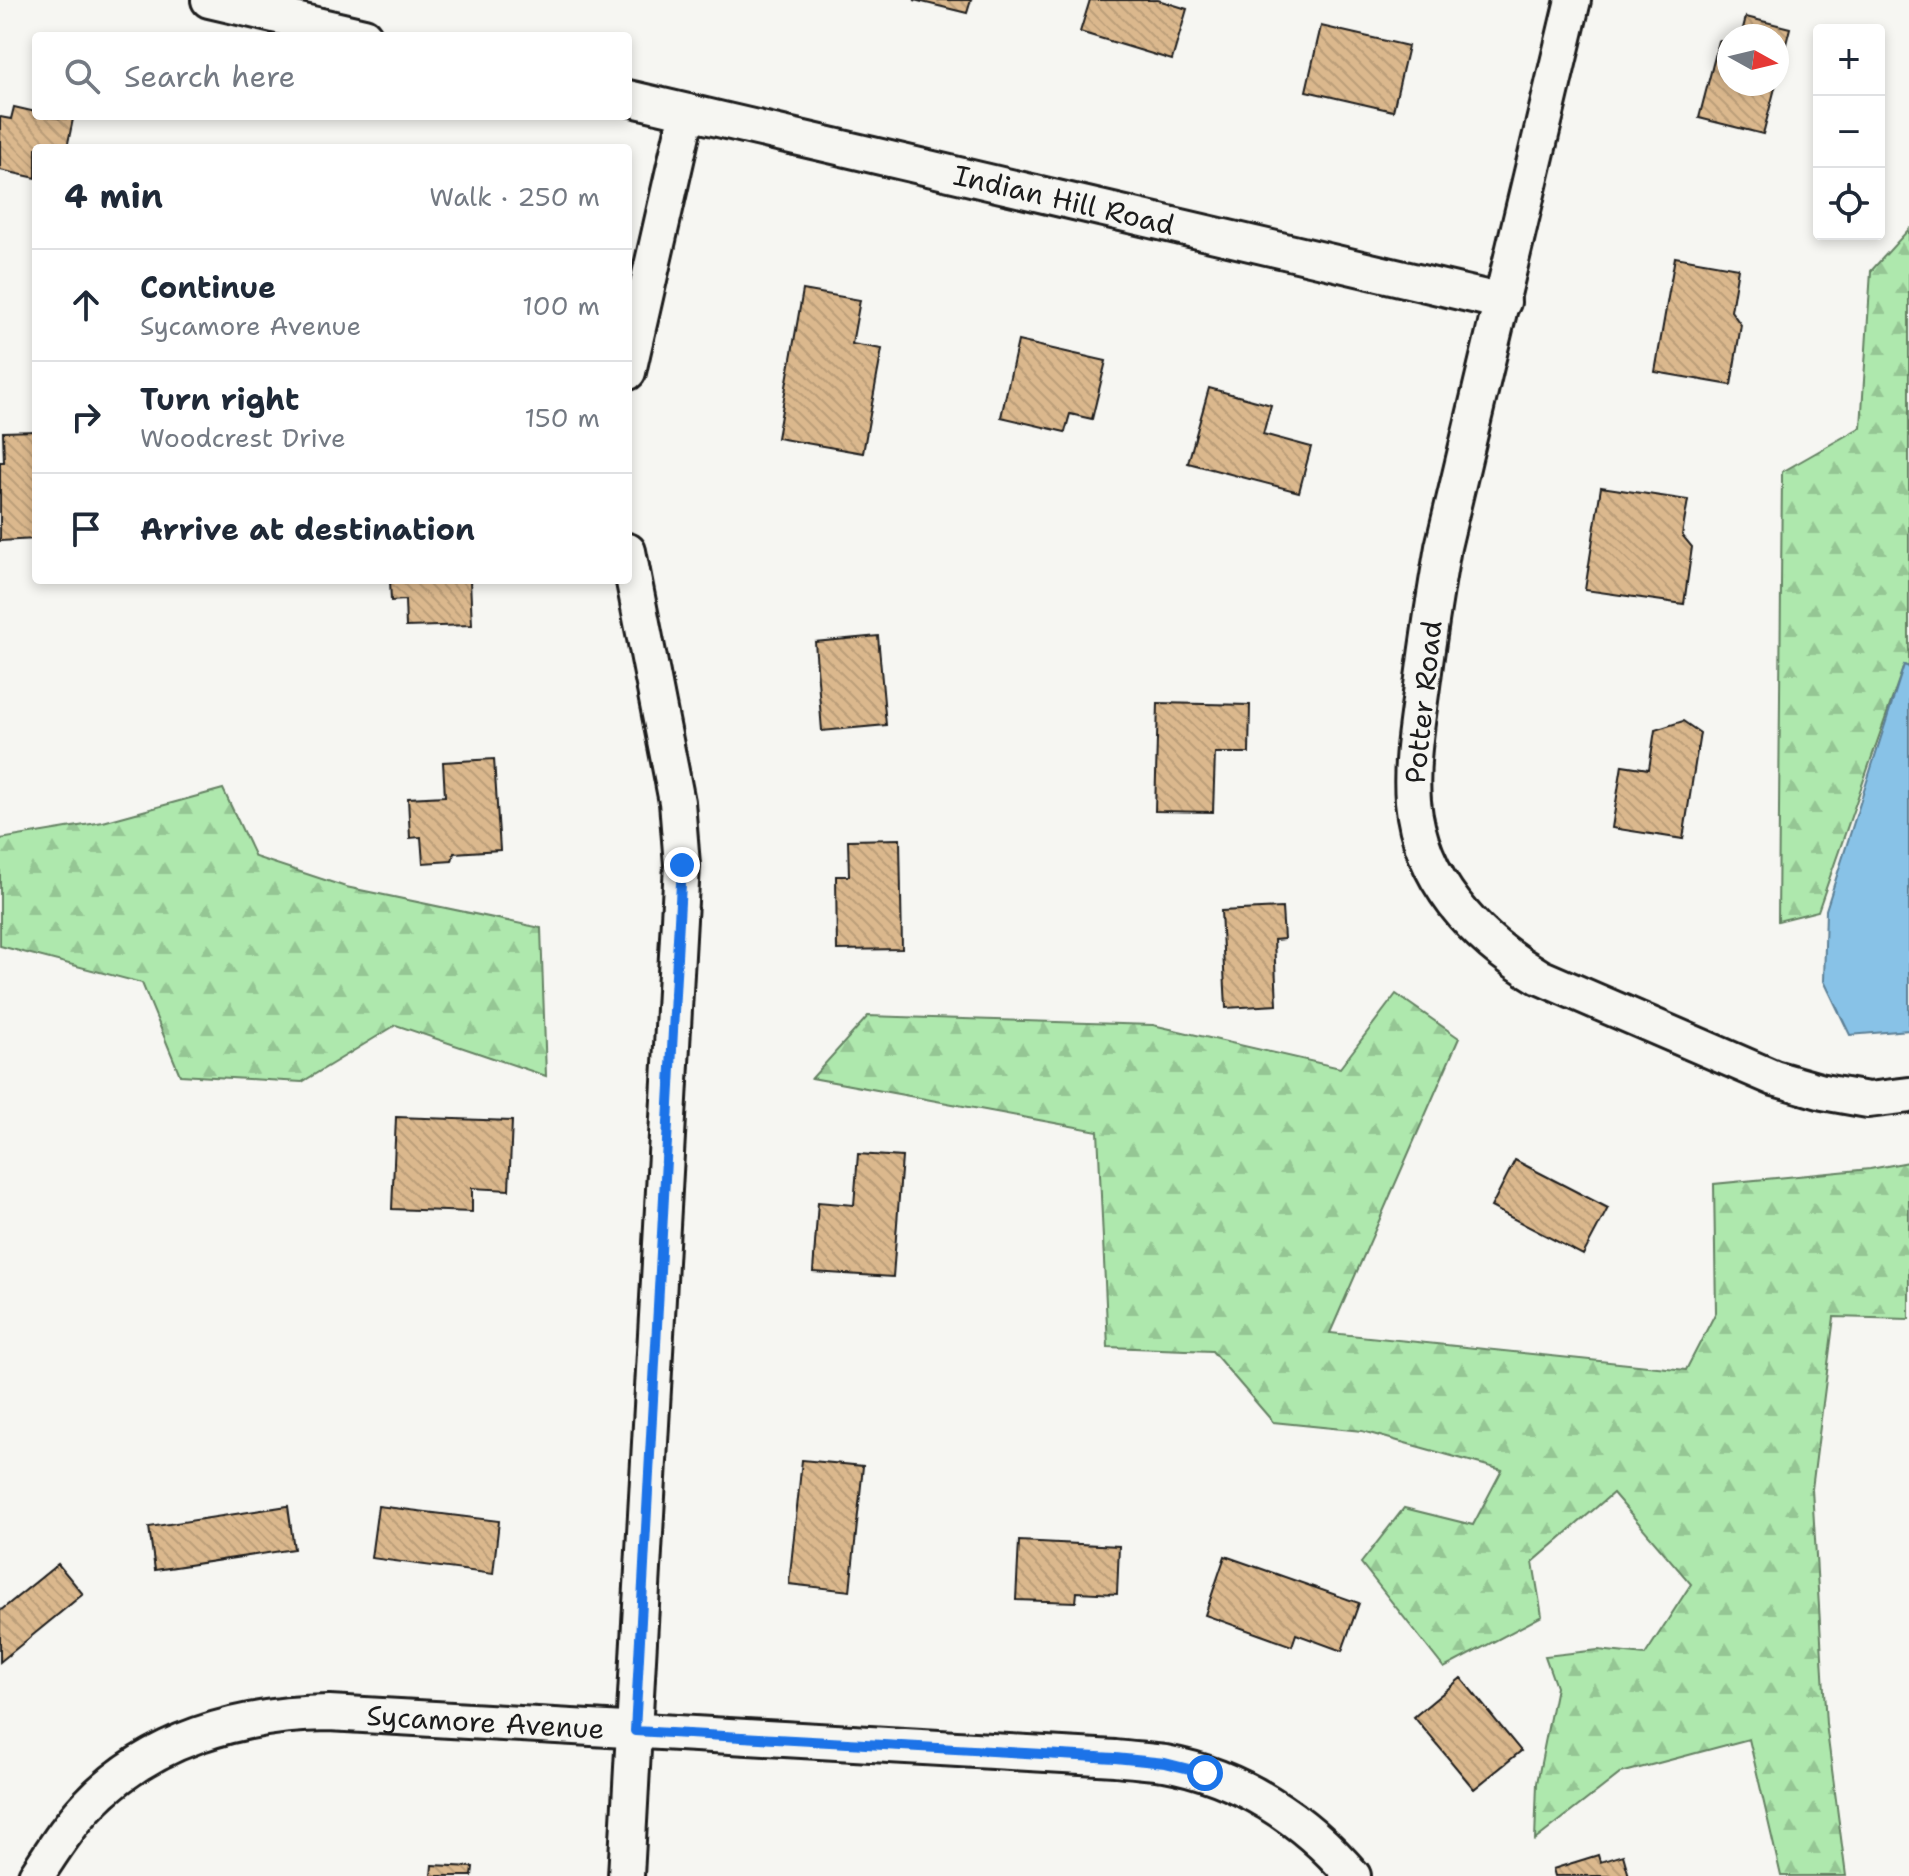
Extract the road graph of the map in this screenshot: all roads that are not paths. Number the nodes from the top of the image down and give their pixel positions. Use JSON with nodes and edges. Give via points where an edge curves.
{"nodes":[{"id":1,"x":209,"y":0,"type":"edge"},
{"id":2,"x":1573,"y":0,"type":"edge"},
{"id":3,"x":347,"y":32,"type":"edge"},
{"id":4,"x":632,"y":99,"type":"edge"},
{"id":5,"x":687,"y":112,"type":"junction"},
{"id":6,"x":1503,"y":302,"type":"junction"},
{"id":7,"x":632,"y":354,"type":"edge"},
{"id":8,"x":632,"y":571,"type":"edge"},
{"id":9,"x":1909,"y":1095,"type":"edge"},
{"id":10,"x":635,"y":1731,"type":"junction"},
{"id":11,"x":36,"y":1876,"type":"edge"},
{"id":12,"x":626,"y":1876,"type":"edge"},
{"id":13,"x":1353,"y":1876,"type":"edge"}],
"edges":[{"from":1,"to":3,"type":"street"},
{"from":2,"to":6,"type":"street","name":"Potter Road"},
{"from":4,"to":5,"type":"street","name":"Indian Hill Road"},
{"from":5,"to":6,"type":"street","name":"Indian Hill Road"},
{"from":5,"to":7,"type":"street"},
{"from":6,"to":9,"type":"street","name":"Potter Road","via":[[1443,547],[1415,738],[1414,805],[1427,856],[1445,892],[1479,934],[1510,960],[1554,983],[1774,1078],[1868,1100]]},
{"from":8,"to":10,"type":"street","via":[[677,802],[682,865]]},
{"from":10,"to":11,"type":"street","name":"Sycamore Avenue","via":[[329,1713],[288,1713],[216,1727],[122,1775],[88,1804]]},
{"from":10,"to":12,"type":"street"},
{"from":10,"to":13,"type":"street","name":"Sycamore Avenue","via":[[1165,1763],[1205,1773],[1263,1799],[1318,1839]]}]}
